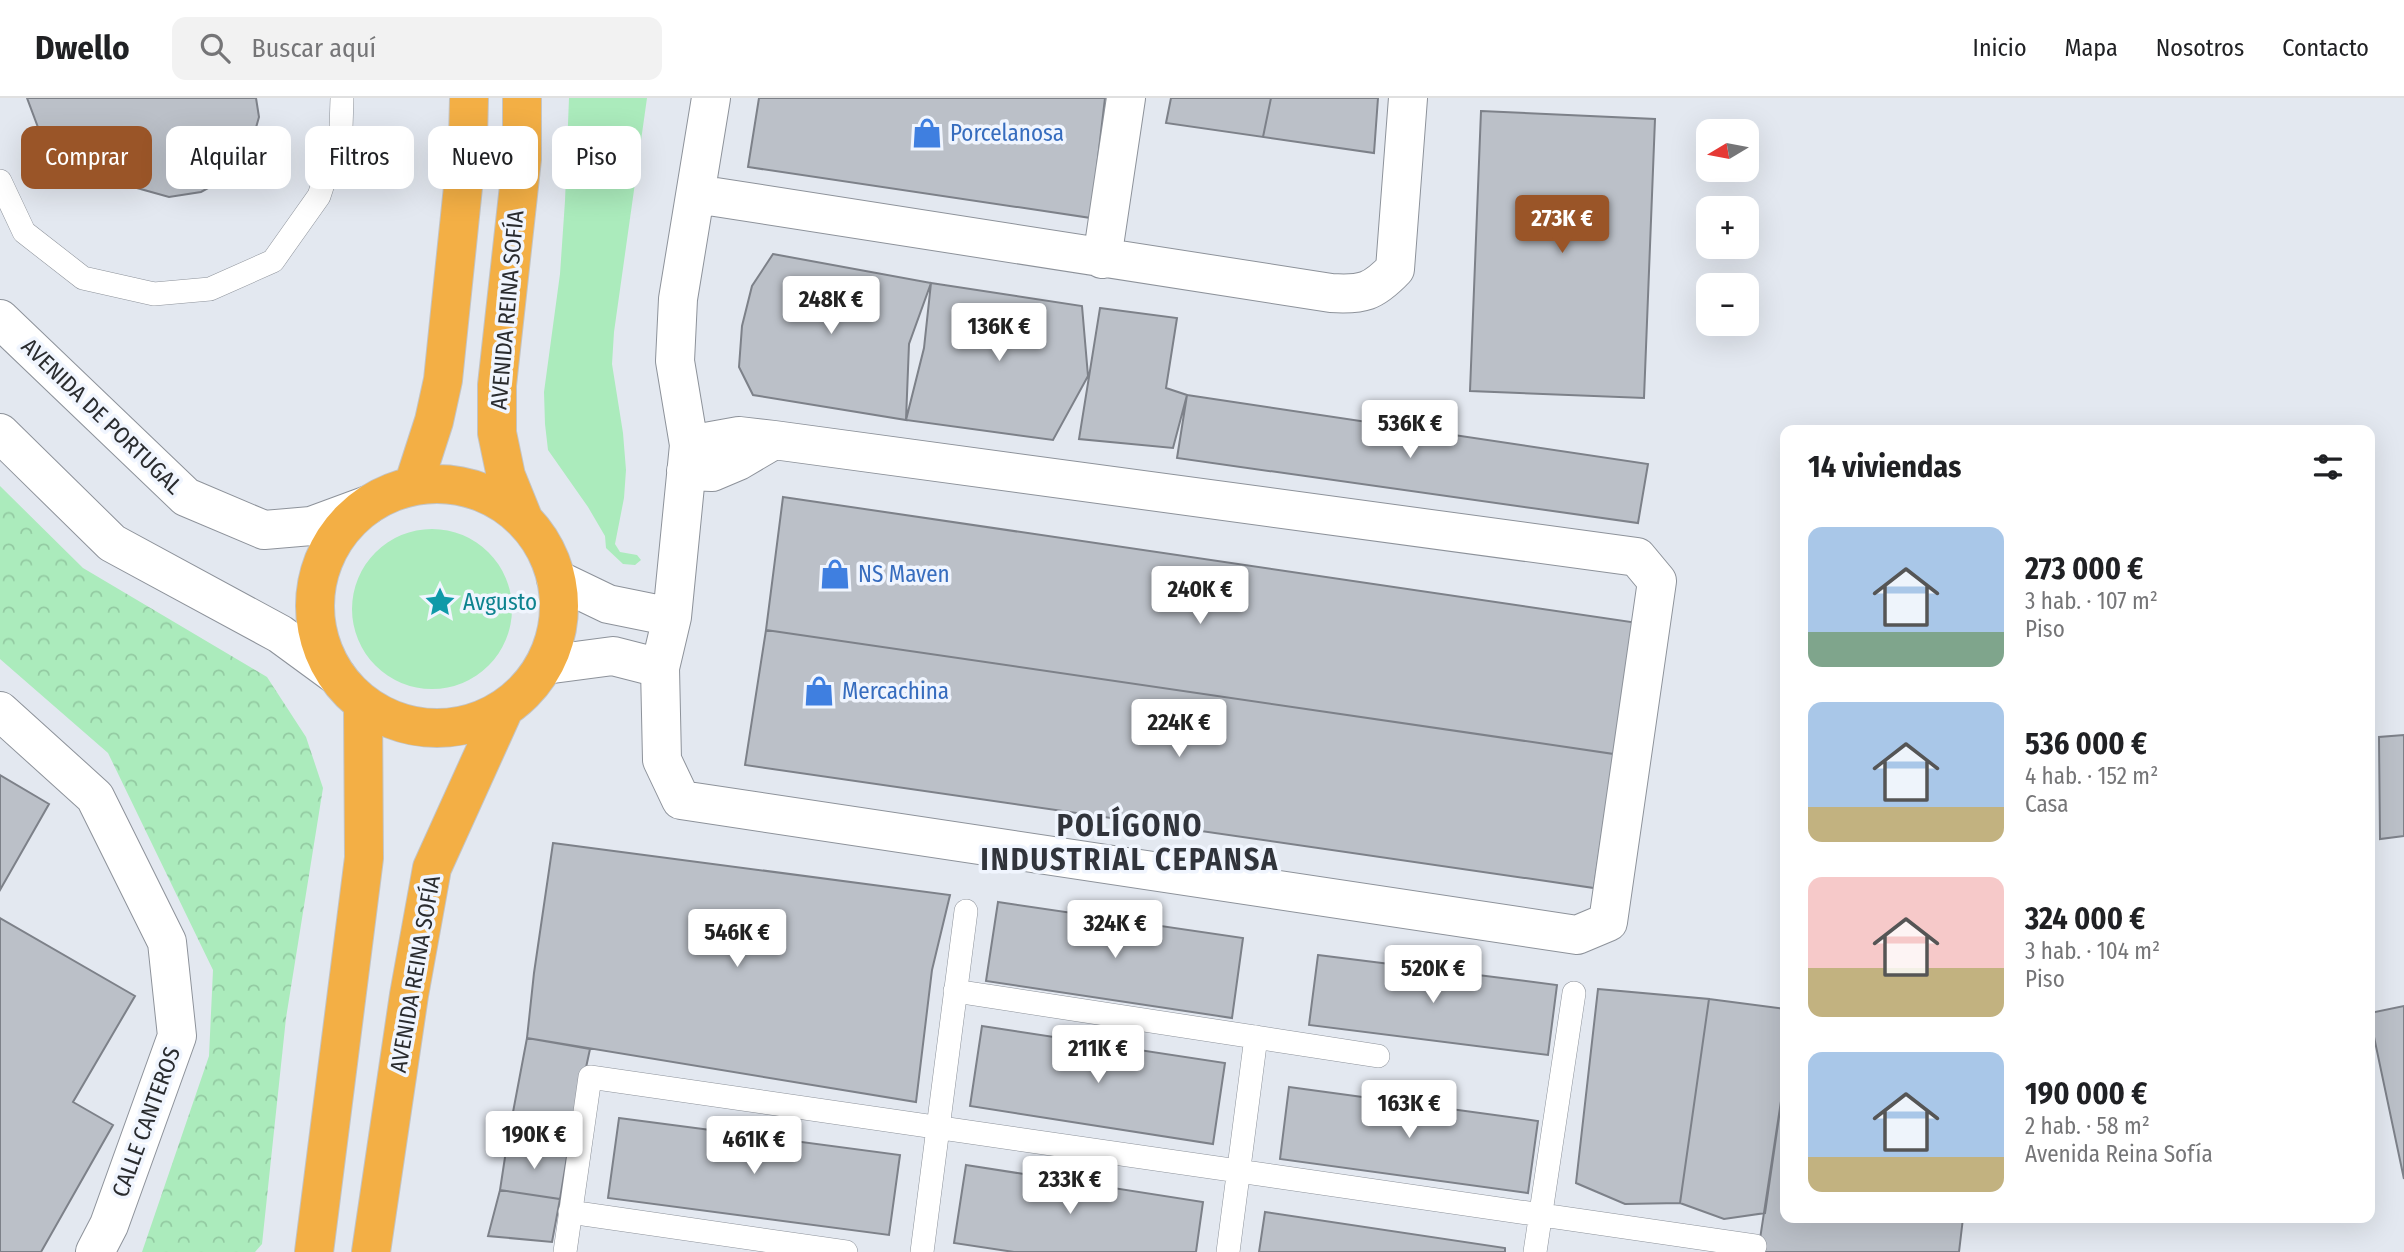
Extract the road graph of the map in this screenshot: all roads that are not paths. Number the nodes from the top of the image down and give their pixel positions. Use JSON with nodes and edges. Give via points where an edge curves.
{"nodes":[{"id":1,"x":342,"y":98,"type":"edge"},
{"id":2,"x":468,"y":98,"type":"edge"},
{"id":3,"x":522,"y":98,"type":"edge"},
{"id":4,"x":711,"y":98,"type":"edge"},
{"id":5,"x":1126,"y":98,"type":"edge"},
{"id":6,"x":1408,"y":98,"type":"edge"},
{"id":7,"x":0,"y":181,"type":"edge"},
{"id":8,"x":696,"y":194,"type":"junction"},
{"id":9,"x":1102,"y":259,"type":"junction"},
{"id":10,"x":0,"y":319,"type":"edge"},
{"id":11,"x":682,"y":393,"type":"junction"},
{"id":12,"x":0,"y":433,"type":"edge"},
{"id":13,"x":774,"y":440,"type":"junction"},
{"id":14,"x":688,"y":458,"type":"junction"},
{"id":15,"x":413,"y":486,"type":"junction"},
{"id":16,"x":368,"y":505,"type":"junction"},
{"id":17,"x":523,"y":518,"type":"junction"},
{"id":18,"x":556,"y":579,"type":"junction"},
{"id":19,"x":672,"y":617,"type":"junction"},
{"id":20,"x":545,"y":665,"type":"junction"},
{"id":21,"x":660,"y":668,"type":"junction"},
{"id":22,"x":336,"y":675,"type":"junction"},
{"id":23,"x":363,"y":704,"type":"junction"},
{"id":24,"x":504,"y":709,"type":"junction"},
{"id":25,"x":0,"y":711,"type":"edge"},
{"id":26,"x":966,"y":911,"type":"dead end"},
{"id":27,"x":956,"y":991,"type":"junction"},
{"id":28,"x":1574,"y":993,"type":"dead end"},
{"id":29,"x":1256,"y":1037,"type":"junction"},
{"id":30,"x":1378,"y":1056,"type":"dead end"},
{"id":31,"x":938,"y":1128,"type":"junction"},
{"id":32,"x":1239,"y":1172,"type":"junction"},
{"id":33,"x":570,"y":1212,"type":"junction"},
{"id":34,"x":1540,"y":1215,"type":"junction"},
{"id":35,"x":1755,"y":1246,"type":"dead end"},
{"id":36,"x":95,"y":1252,"type":"edge"},
{"id":37,"x":314,"y":1252,"type":"edge"},
{"id":38,"x":371,"y":1252,"type":"edge"},
{"id":39,"x":565,"y":1252,"type":"edge"},
{"id":40,"x":846,"y":1252,"type":"edge"},
{"id":41,"x":922,"y":1252,"type":"edge"},
{"id":42,"x":1228,"y":1252,"type":"edge"},
{"id":43,"x":1535,"y":1252,"type":"edge"}],
"edges":[{"from":1,"to":7,"type":"lane","via":[[341,130],[319,196],[273,261],[210,289],[154,294],[83,278],[24,232]]},
{"from":2,"to":15,"type":"highway","via":[[468,139],[443,380]]},
{"from":3,"to":17,"type":"highway","name":"AVENIDA REINA SOFÍA","via":[[522,159],[497,385],[497,433],[506,476]]},
{"from":4,"to":8,"type":"street"},
{"from":5,"to":9,"type":"street"},
{"from":6,"to":9,"type":"street","via":[[1395,269],[1380,285],[1356,295],[1331,293]]},
{"from":8,"to":9,"type":"street"},
{"from":8,"to":11,"type":"street","via":[[678,299],[675,361]]},
{"from":10,"to":16,"type":"street","name":"AVENIDA DE PORTUGAL","via":[[186,497],[264,530],[311,526]]},
{"from":11,"to":13,"type":"street"},
{"from":11,"to":14,"type":"street"},
{"from":12,"to":22,"type":"street","via":[[112,543],[280,634]]},
{"from":13,"to":14,"type":"street","via":[[739,436]]},
{"from":13,"to":21,"type":"street","via":[[1637,557],[1657,581],[1608,922],[1577,935],[681,800],[662,760]]},
{"from":14,"to":19,"type":"street"},
{"from":15,"to":16,"type":"highway"},
{"from":15,"to":17,"type":"highway","via":[[465,488],[490,496]]},
{"from":16,"to":22,"type":"highway","via":[[340,532],[322,565],[315,603],[320,641]]},
{"from":17,"to":18,"type":"highway","via":[[544,547]]},
{"from":18,"to":19,"type":"street","via":[[608,604]]},
{"from":18,"to":20,"type":"highway","via":[[556,637]]},
{"from":19,"to":21,"type":"street"},
{"from":20,"to":21,"type":"street","via":[[613,656]]},
{"from":20,"to":24,"type":"highway","via":[[527,690]]},
{"from":22,"to":23,"type":"highway"},
{"from":23,"to":24,"type":"highway","via":[[396,722],[433,729],[470,725]]},
{"from":23,"to":37,"type":"highway","via":[[364,858]]},
{"from":24,"to":38,"type":"highway","name":"AVENIDA REINA SOFÍA","via":[[432,868]]},
{"from":25,"to":36,"type":"street","name":"CALLE CANTEROS","via":[[95,797],[167,942],[177,1036],[109,1225]]},
{"from":26,"to":27,"type":"lane"},
{"from":27,"to":29,"type":"lane"},
{"from":27,"to":31,"type":"lane"},
{"from":28,"to":34,"type":"lane"},
{"from":29,"to":30,"type":"lane"},
{"from":29,"to":32,"type":"lane"},
{"from":31,"to":32,"type":"lane"},
{"from":31,"to":33,"type":"lane","via":[[590,1077]]},
{"from":31,"to":41,"type":"lane"},
{"from":32,"to":34,"type":"lane"},
{"from":32,"to":42,"type":"lane"},
{"from":33,"to":39,"type":"lane"},
{"from":33,"to":40,"type":"lane"},
{"from":34,"to":35,"type":"lane"},
{"from":34,"to":43,"type":"lane"}]}
